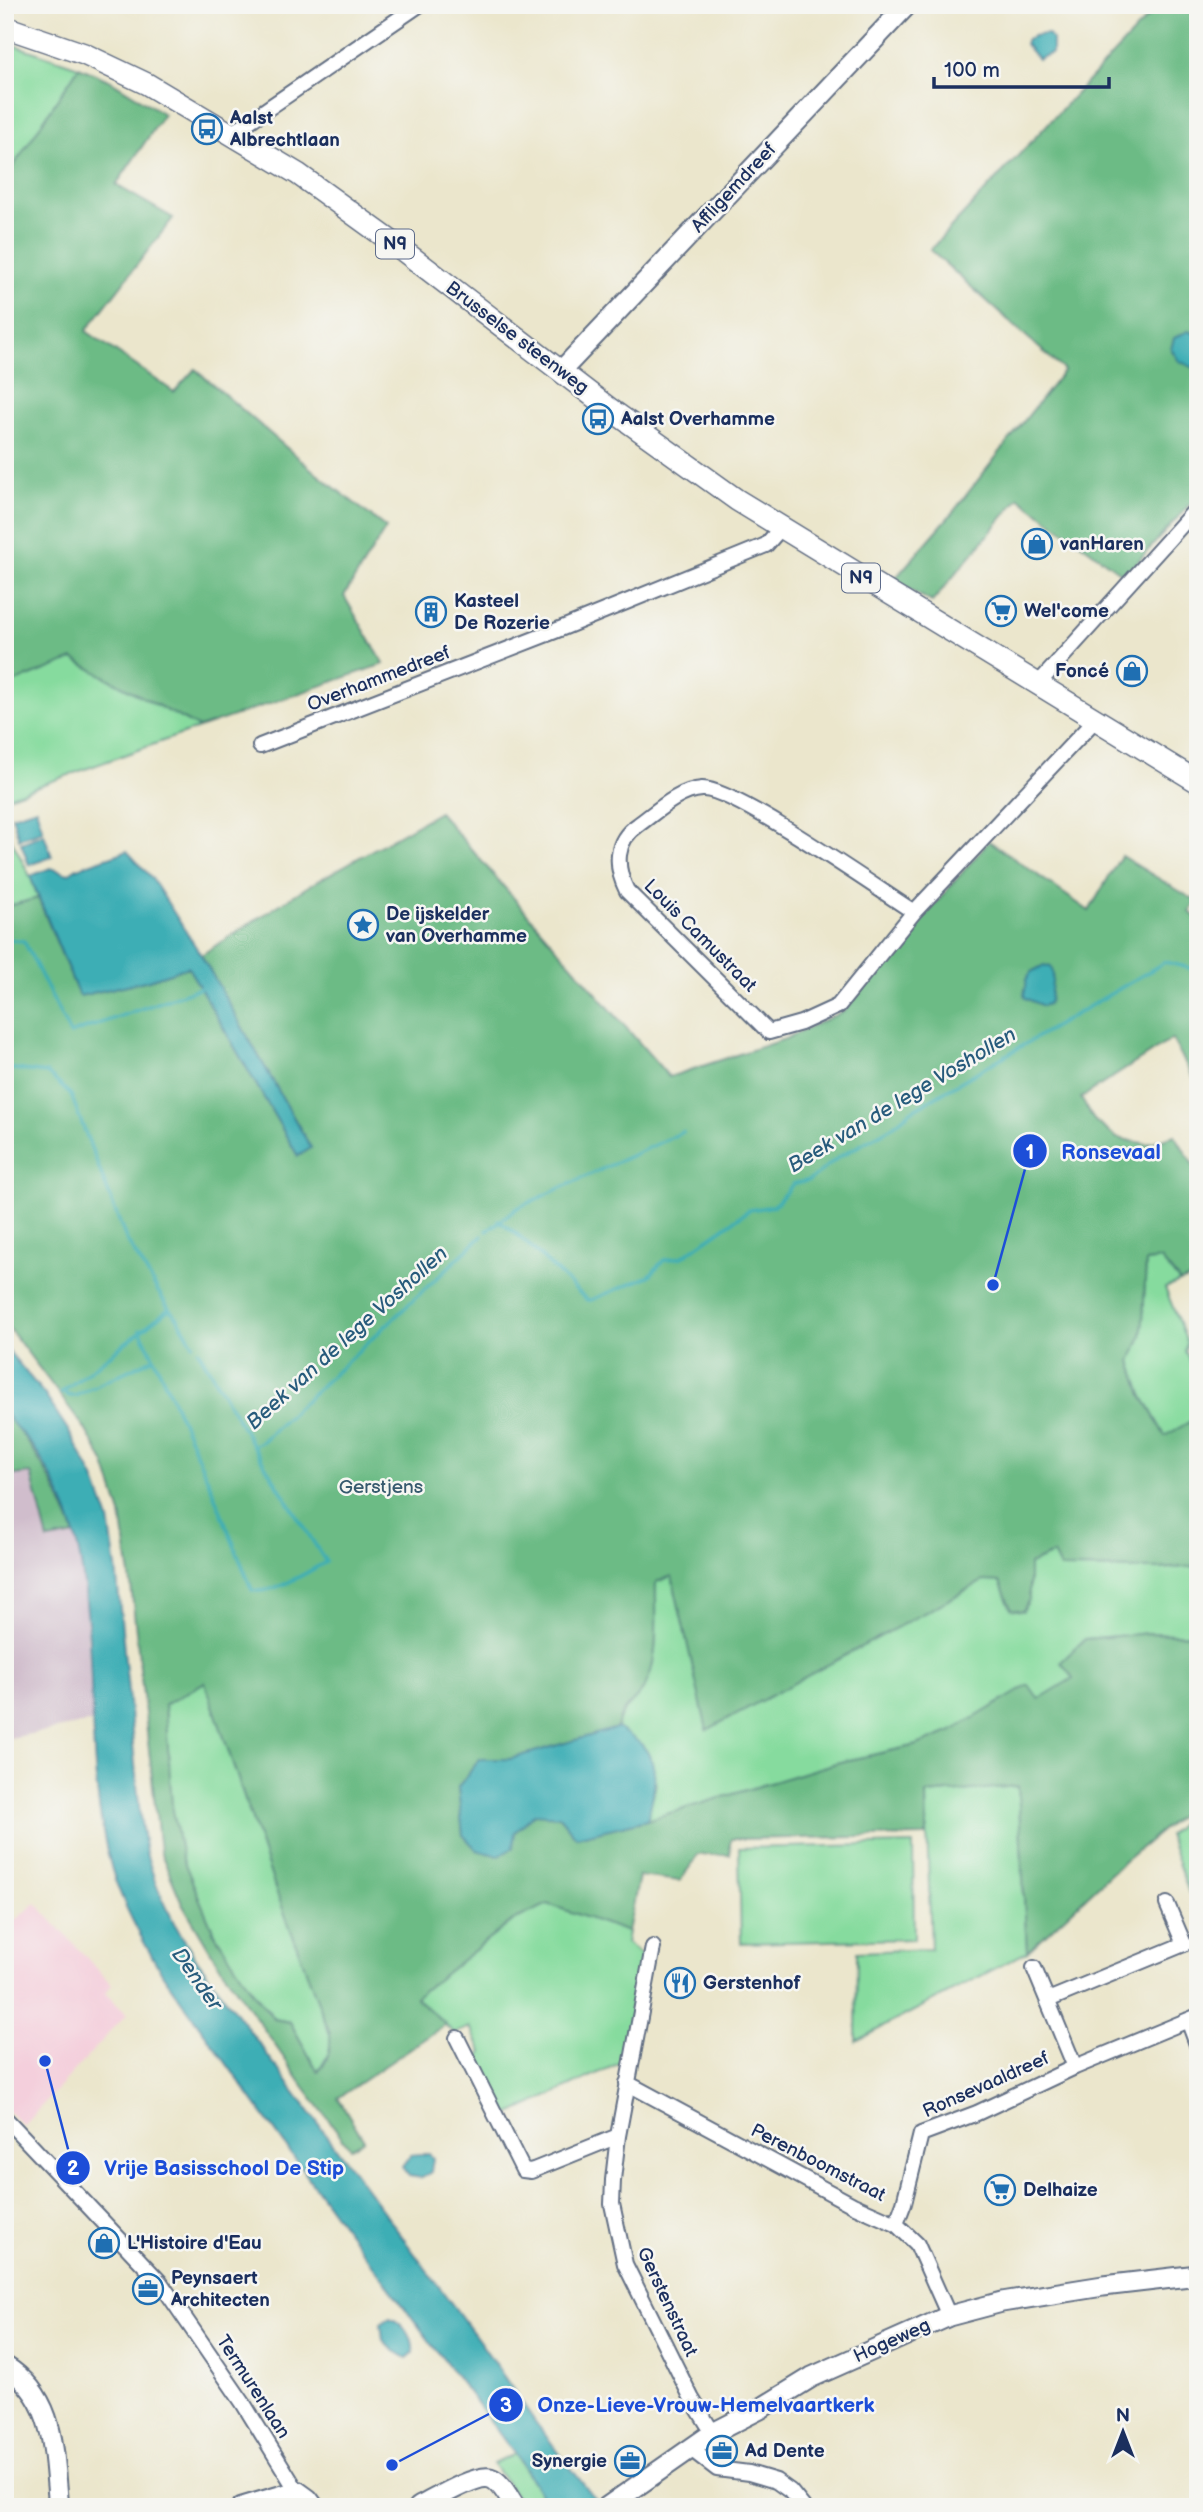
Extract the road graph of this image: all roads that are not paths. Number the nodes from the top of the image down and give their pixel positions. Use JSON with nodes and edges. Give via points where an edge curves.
{"nodes":[{"id":1,"x":419,"y":5,"type":"edge"},
{"id":2,"x":907,"y":5,"type":"edge"},
{"id":3,"x":5,"y":27,"type":"edge"},
{"id":4,"x":232,"y":133,"type":"junction"},
{"id":5,"x":561,"y":371,"type":"junction"},
{"id":6,"x":1198,"y":507,"type":"edge"},
{"id":7,"x":780,"y":528,"type":"junction"},
{"id":8,"x":1037,"y":685,"type":"junction"},
{"id":9,"x":1095,"y":720,"type":"junction"},
{"id":10,"x":260,"y":746,"type":"dead end"},
{"id":11,"x":1198,"y":782,"type":"edge"},
{"id":12,"x":914,"y":912,"type":"junction"},
{"id":13,"x":1167,"y":1904,"type":"dead end"},
{"id":14,"x":653,"y":1947,"type":"dead end"},
{"id":15,"x":1034,"y":1968,"type":"dead end"},
{"id":16,"x":1048,"y":2000,"type":"junction"},
{"id":17,"x":1193,"y":2018,"type":"edge"},
{"id":18,"x":457,"y":2038,"type":"dead end"},
{"id":19,"x":1198,"y":2046,"type":"edge"},
{"id":20,"x":1075,"y":2067,"type":"junction"},
{"id":21,"x":627,"y":2083,"type":"junction"},
{"id":22,"x":5,"y":2118,"type":"edge"},
{"id":23,"x":618,"y":2136,"type":"junction"},
{"id":24,"x":896,"y":2224,"type":"junction"},
{"id":25,"x":1198,"y":2275,"type":"edge"},
{"id":26,"x":949,"y":2316,"type":"junction"},
{"id":27,"x":5,"y":2366,"type":"edge"},
{"id":28,"x":713,"y":2434,"type":"junction"},
{"id":29,"x":691,"y":2449,"type":"junction"},
{"id":30,"x":297,"y":2491,"type":"junction"},
{"id":31,"x":613,"y":2502,"type":"edge"},
{"id":32,"x":59,"y":2507,"type":"edge"},
{"id":33,"x":242,"y":2507,"type":"edge"},
{"id":34,"x":314,"y":2507,"type":"edge"},
{"id":35,"x":419,"y":2507,"type":"edge"},
{"id":36,"x":515,"y":2507,"type":"edge"},
{"id":37,"x":803,"y":2507,"type":"edge"}],
"edges":[{"from":1,"to":4,"type":"street"},
{"from":2,"to":5,"type":"street","name":"Affligemdreef"},
{"from":3,"to":4,"type":"main road","name":"Brusselse steenweg","number":"N9","via":[[117,68]]},
{"from":4,"to":5,"type":"main road","name":"Brusselse steenweg","number":"N9","via":[[358,216]]},
{"from":5,"to":7,"type":"main road","name":"Brusselse steenweg","number":"N9","via":[[687,466]]},
{"from":6,"to":8,"type":"street"},
{"from":7,"to":8,"type":"main road","name":"Brusselse steenweg","number":"N9"},
{"from":7,"to":10,"type":"street","name":"Overhammedreef","via":[[766,545]]},
{"from":8,"to":9,"type":"main road","name":"Brusselse steenweg","number":"N9"},
{"from":9,"to":11,"type":"main road","name":"Brusselse steenweg","number":"N9"},
{"from":9,"to":12,"type":"street","name":"Louis Camustraat"},
{"from":12,"to":12,"type":"street","name":"Louis Camustraat","via":[[838,1006],[801,1024],[769,1032],[627,891],[618,861],[629,831],[685,793],[704,788],[757,812]]},
{"from":13,"to":16,"type":"street","via":[[1184,1944]]},
{"from":14,"to":21,"type":"street","name":"Gerstenstraat"},
{"from":15,"to":16,"type":"street","name":"Ronsevaaldreef"},
{"from":16,"to":20,"type":"street","name":"Ronsevaaldreef"},
{"from":17,"to":19,"type":"street"},
{"from":17,"to":20,"type":"street","name":"Ronsevaaldreef"},
{"from":18,"to":23,"type":"street","via":[[523,2170],[531,2171]]},
{"from":20,"to":24,"type":"street","name":"Ronsevaaldreef","via":[[921,2134]]},
{"from":21,"to":23,"type":"street","name":"Gerstenstraat"},
{"from":21,"to":24,"type":"street","name":"Perenboomstraat"},
{"from":22,"to":30,"type":"street","name":"Termurenlaan","via":[[160,2282]]},
{"from":23,"to":28,"type":"street","name":"Gerstenstraat","via":[[612,2204],[625,2264]]},
{"from":24,"to":26,"type":"street","name":"Perenboomstraat","via":[[917,2244]]},
{"from":25,"to":26,"type":"street","name":"Hogeweg","via":[[1002,2302]]},
{"from":26,"to":28,"type":"street","name":"Hogeweg","via":[[812,2377]]},
{"from":27,"to":32,"type":"street","via":[[34,2390],[47,2417]]},
{"from":28,"to":29,"type":"street","name":"Hogeweg"},
{"from":29,"to":31,"type":"street","name":"Hogeweg"},
{"from":29,"to":37,"type":"street","via":[[717,2469],[776,2481]]},
{"from":30,"to":33,"type":"street"},
{"from":30,"to":34,"type":"street"},
{"from":35,"to":36,"type":"street","via":[[489,2477]]}]}
